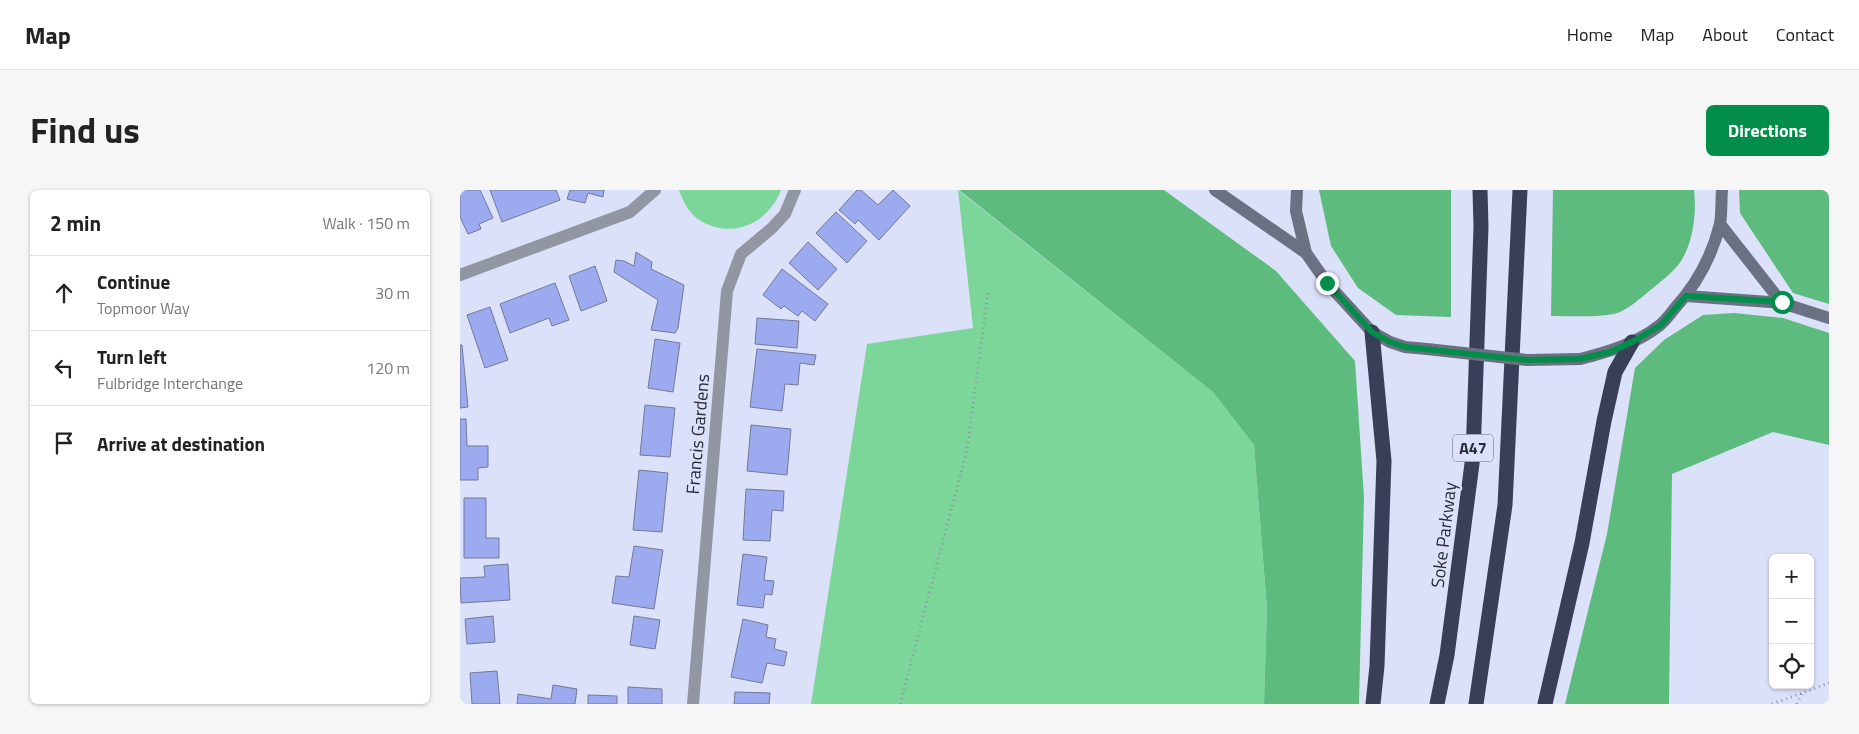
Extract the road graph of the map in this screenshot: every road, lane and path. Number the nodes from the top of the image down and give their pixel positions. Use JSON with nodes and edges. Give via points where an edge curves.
{"nodes":[{"id":1,"x":655,"y":190,"type":"edge"},
{"id":2,"x":795,"y":190,"type":"edge"},
{"id":3,"x":1215,"y":190,"type":"edge"},
{"id":4,"x":1297,"y":190,"type":"edge"},
{"id":5,"x":1480,"y":190,"type":"edge"},
{"id":6,"x":1520,"y":190,"type":"edge"},
{"id":7,"x":1722,"y":190,"type":"edge"},
{"id":8,"x":1720,"y":224,"type":"junction"},
{"id":9,"x":1306,"y":253,"type":"junction"},
{"id":10,"x":460,"y":275,"type":"edge"},
{"id":11,"x":988,"y":292,"type":"dead end"},
{"id":12,"x":1686,"y":296,"type":"junction"},
{"id":13,"x":1782,"y":302,"type":"junction"},
{"id":14,"x":1829,"y":318,"type":"edge"},
{"id":15,"x":1372,"y":332,"type":"junction"},
{"id":16,"x":1632,"y":342,"type":"junction"},
{"id":17,"x":1829,"y":683,"type":"edge"},
{"id":18,"x":1802,"y":693,"type":"junction"},
{"id":19,"x":693,"y":704,"type":"edge"},
{"id":20,"x":900,"y":704,"type":"edge"},
{"id":21,"x":1373,"y":704,"type":"edge"},
{"id":22,"x":1437,"y":704,"type":"edge"},
{"id":23,"x":1476,"y":704,"type":"edge"},
{"id":24,"x":1546,"y":704,"type":"edge"},
{"id":25,"x":1772,"y":704,"type":"edge"},
{"id":26,"x":1797,"y":704,"type":"edge"}],
"edges":[{"from":1,"to":10,"type":"street","via":[[630,212]]},
{"from":2,"to":19,"type":"street","name":"Francis Gardens","via":[[785,214],[741,254],[727,291]]},
{"from":3,"to":9,"type":"street"},
{"from":4,"to":9,"type":"street","via":[[1296,211]]},
{"from":5,"to":22,"type":"highway","name":"Soke Parkway","number":"A47","via":[[1473,456],[1448,655]]},
{"from":6,"to":23,"type":"highway","number":"A47","via":[[1505,504]]},
{"from":7,"to":8,"type":"street"},
{"from":8,"to":12,"type":"street","via":[[1700,276]]},
{"from":8,"to":13,"type":"street"},
{"from":9,"to":15,"type":"street","via":[[1327,283]]},
{"from":11,"to":20,"type":"path","via":[[967,450]]},
{"from":12,"to":13,"type":"street"},
{"from":12,"to":16,"type":"street","via":[[1661,325]]},
{"from":13,"to":14,"type":"street"},
{"from":15,"to":16,"type":"street","bridge":true,"via":[[1405,347],[1527,360],[1580,359],[1610,352]]},
{"from":15,"to":21,"type":"highway","via":[[1384,461]]},
{"from":16,"to":24,"type":"highway","via":[[1615,372]]},
{"from":17,"to":18,"type":"path"},
{"from":18,"to":25,"type":"path"},
{"from":18,"to":26,"type":"path"}]}
